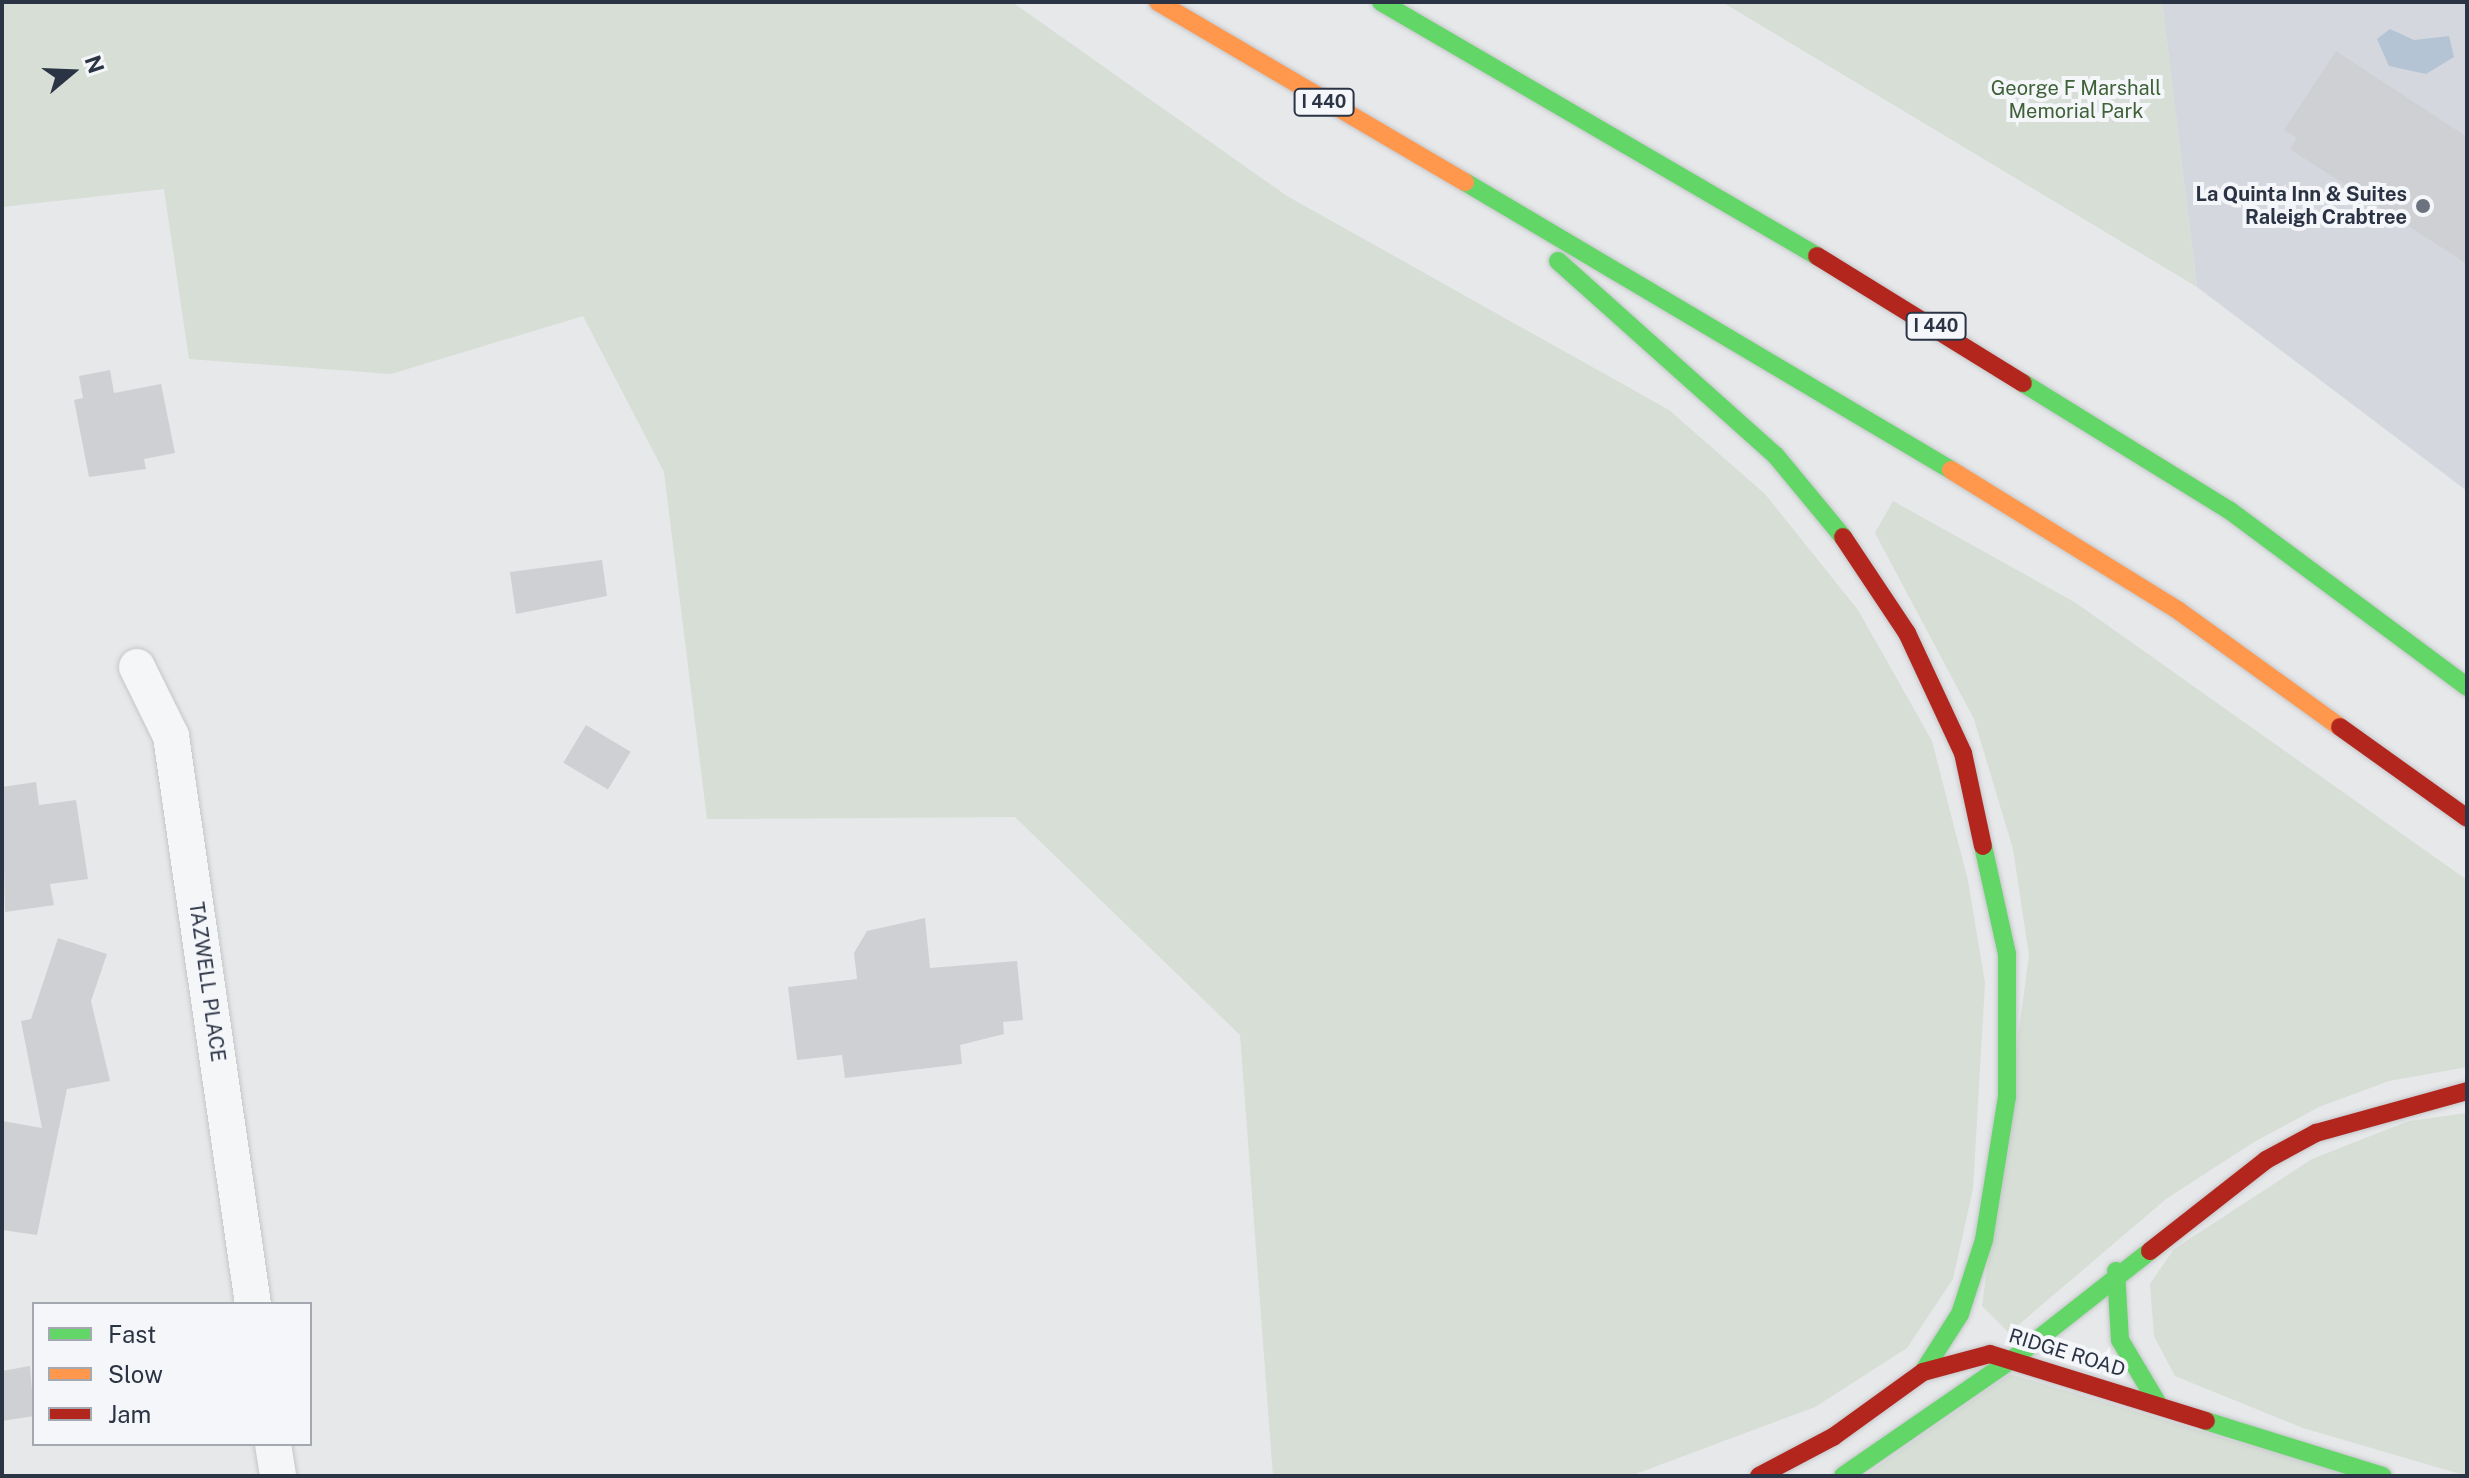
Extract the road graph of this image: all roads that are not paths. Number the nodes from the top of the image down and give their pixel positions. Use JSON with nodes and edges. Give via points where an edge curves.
{"nodes":[{"id":1,"x":1158,"y":2,"type":"edge"},
{"id":2,"x":1381,"y":2,"type":"edge"},
{"id":3,"x":1490,"y":201,"type":"junction"},
{"id":4,"x":2370,"y":610,"type":"junction"},
{"id":5,"x":137,"y":667,"type":"dead end"},
{"id":6,"x":2467,"y":667,"type":"edge"},
{"id":7,"x":2467,"y":687,"type":"edge"},
{"id":8,"x":2467,"y":818,"type":"edge"},
{"id":9,"x":2467,"y":1091,"type":"edge"},
{"id":10,"x":2116,"y":1271,"type":"junction"},
{"id":11,"x":253,"y":1302,"type":"edge"},
{"id":12,"x":2014,"y":1358,"type":"junction"},
{"id":13,"x":1923,"y":1372,"type":"junction"},
{"id":14,"x":2158,"y":1404,"type":"junction"},
{"id":15,"x":273,"y":1446,"type":"edge"},
{"id":16,"x":278,"y":1476,"type":"edge"},
{"id":17,"x":1759,"y":1476,"type":"edge"},
{"id":18,"x":1843,"y":1476,"type":"edge"},
{"id":19,"x":2383,"y":1476,"type":"edge"}],
"edges":[{"from":1,"to":3,"type":"main road","number":"I 440"},
{"from":2,"to":4,"type":"main road","number":"I 440","via":[[1992,360]]},
{"from":3,"to":8,"type":"main road","number":"I 440","via":[[1842,403],[2179,611]]},
{"from":3,"to":13,"type":"main road","via":[[1776,456],[1832,520],[1907,633],[1963,753],[2007,954],[2007,1097],[1984,1240],[1960,1314]]},
{"from":4,"to":6,"type":"main road"},
{"from":4,"to":7,"type":"main road","number":"I 440"},
{"from":5,"to":11,"type":"street","name":"TAZWELL PLACE","via":[[171,736]]},
{"from":9,"to":10,"type":"main road","via":[[2316,1133],[2213,1194]]},
{"from":10,"to":12,"type":"main road"},
{"from":10,"to":14,"type":"main road","via":[[2120,1340]]},
{"from":12,"to":13,"type":"main road","name":"RIDGE ROAD","via":[[1970,1355]]},
{"from":12,"to":14,"type":"main road","name":"RIDGE ROAD"},
{"from":12,"to":18,"type":"main road"},
{"from":13,"to":17,"type":"main road","name":"RIDGE ROAD","via":[[1833,1437]]},
{"from":14,"to":19,"type":"main road","name":"RIDGE ROAD"},
{"from":15,"to":16,"type":"street"}]}
